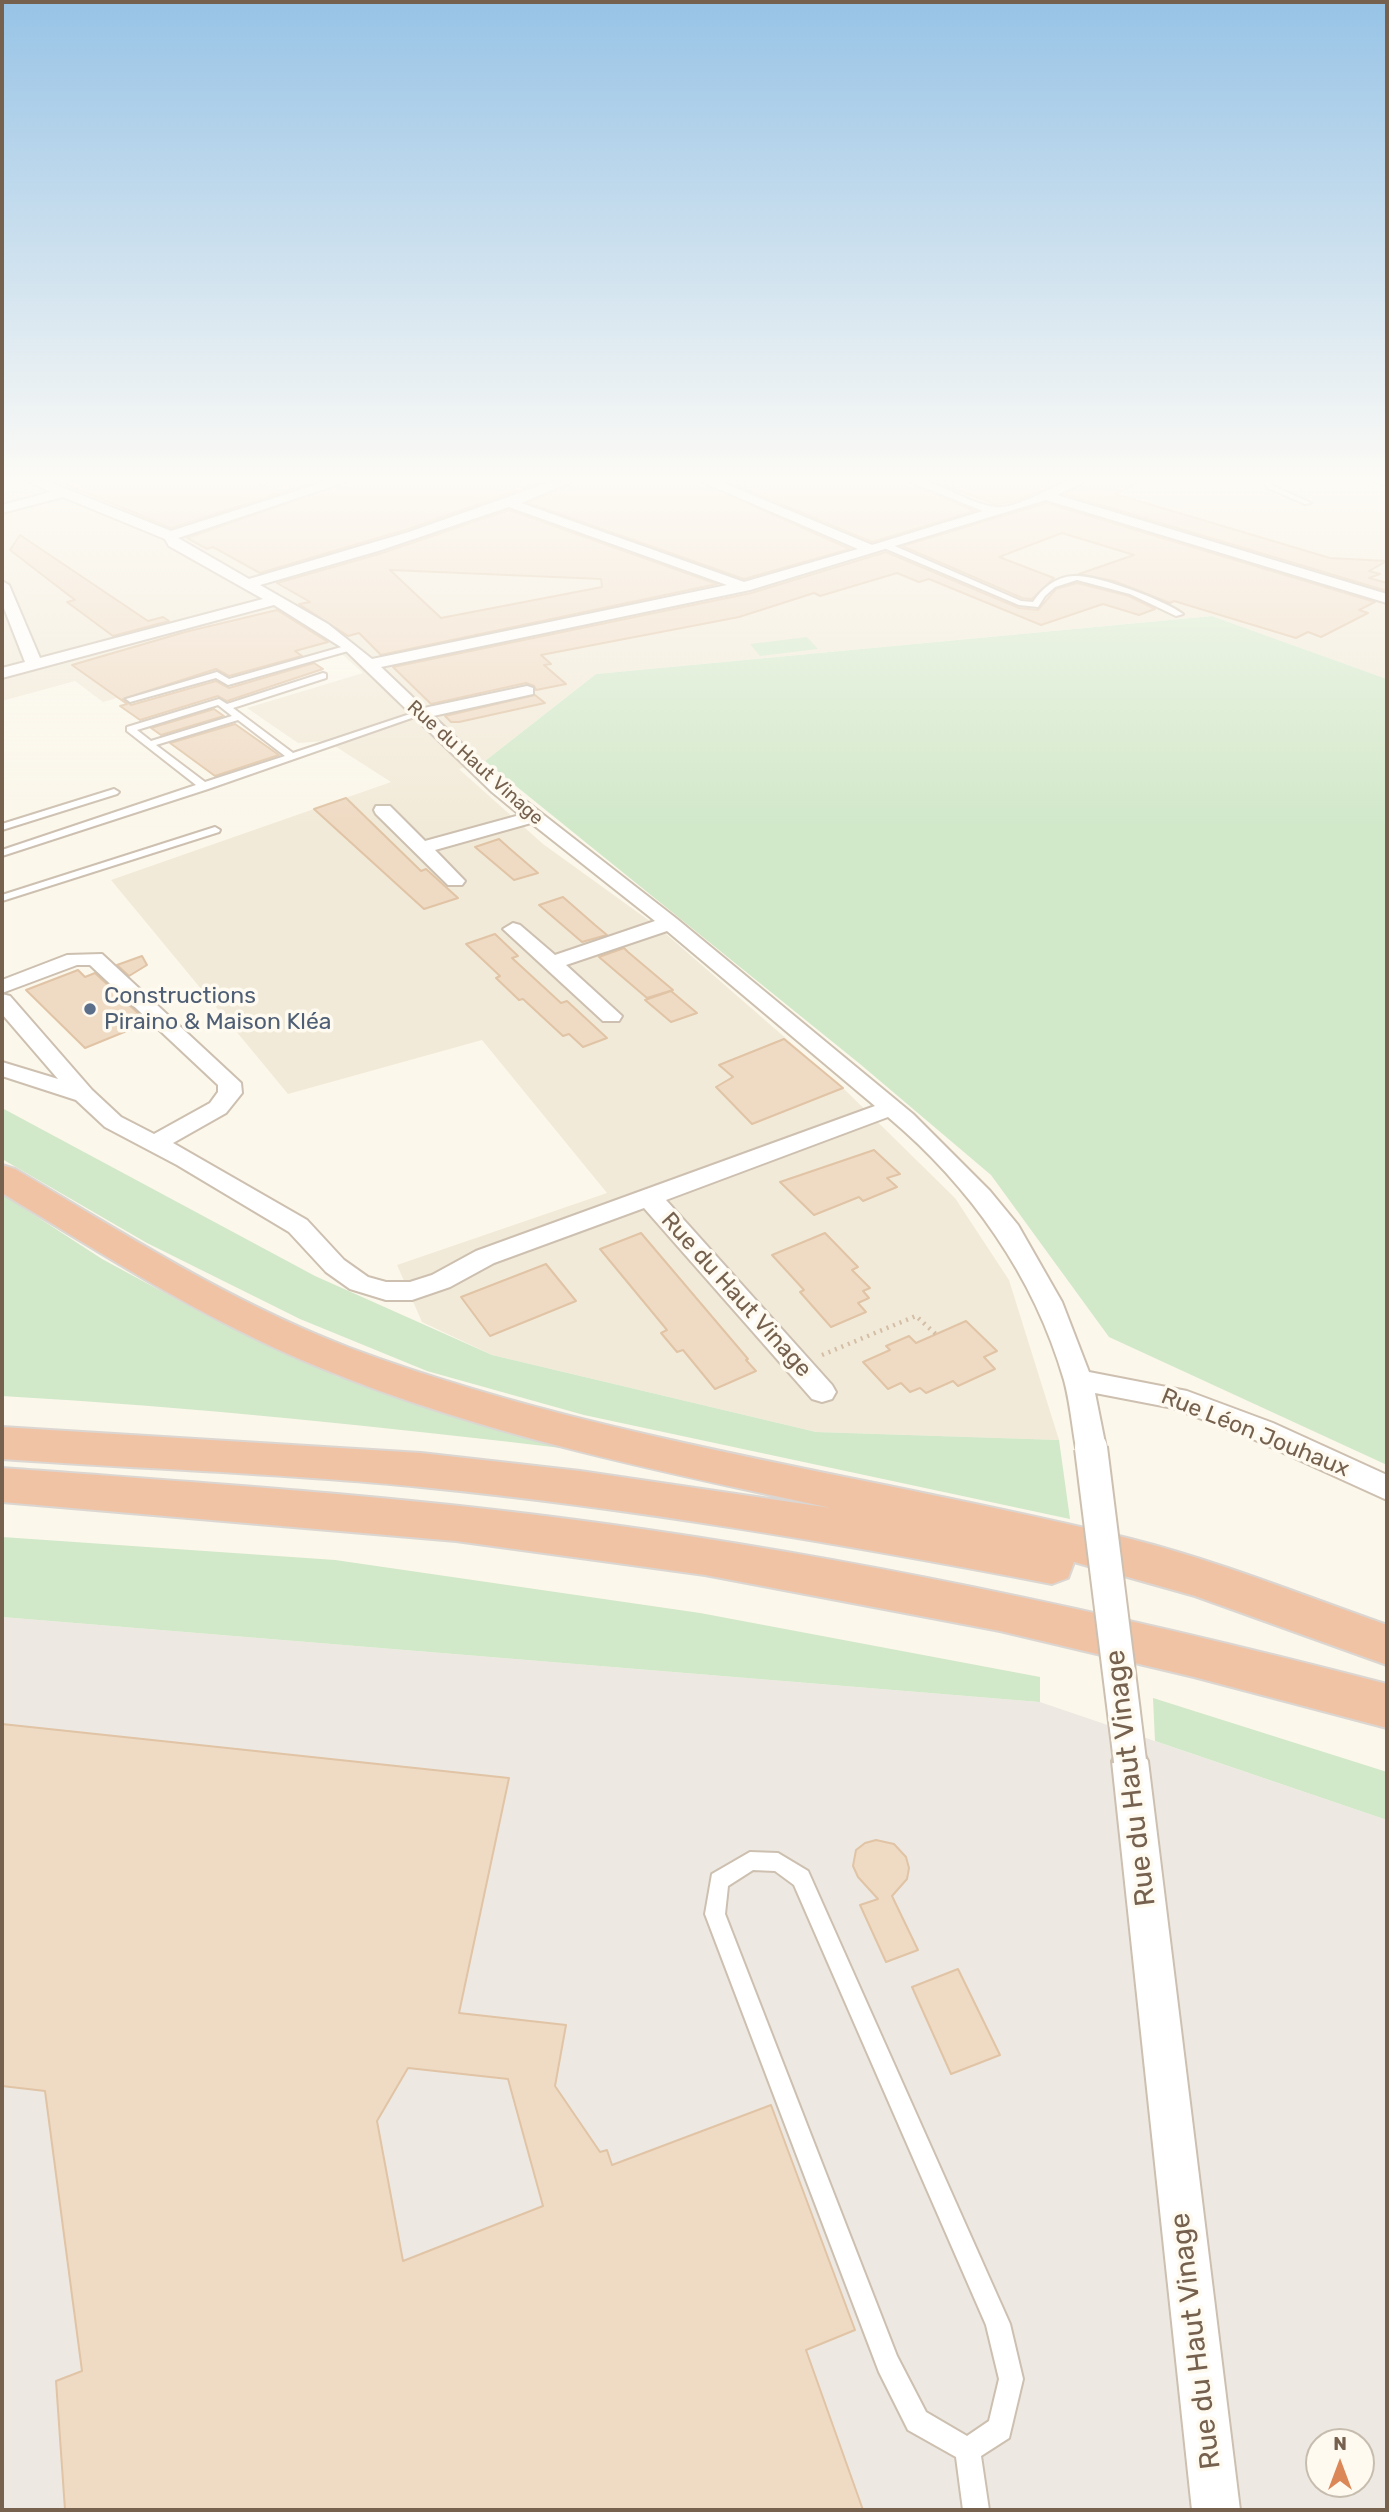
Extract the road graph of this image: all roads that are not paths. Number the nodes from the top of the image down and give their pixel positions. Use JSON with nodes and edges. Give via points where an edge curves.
{"nodes":[{"id":1,"x":6,"y":594,"type":"edge"},
{"id":2,"x":266,"y":594,"type":"edge"},
{"id":3,"x":710,"y":594,"type":"edge"},
{"id":4,"x":997,"y":594,"type":"edge"},
{"id":5,"x":1044,"y":594,"type":"edge"},
{"id":6,"x":1138,"y":594,"type":"edge"},
{"id":7,"x":276,"y":600,"type":"junction"},
{"id":8,"x":1180,"y":614,"type":"dead end"},
{"id":9,"x":352,"y":647,"type":"junction"},
{"id":10,"x":34,"y":664,"type":"junction"},
{"id":11,"x":370,"y":664,"type":"junction"},
{"id":12,"x":2,"y":673,"type":"edge"},
{"id":13,"x":323,"y":677,"type":"dead end"},
{"id":14,"x":527,"y":691,"type":"dead end"},
{"id":15,"x":130,"y":699,"type":"dead end"},
{"id":16,"x":226,"y":707,"type":"junction"},
{"id":17,"x":419,"y":715,"type":"junction"},
{"id":18,"x":239,"y":717,"type":"junction"},
{"id":19,"x":149,"y":744,"type":"junction"},
{"id":20,"x":293,"y":757,"type":"junction"},
{"id":21,"x":205,"y":787,"type":"junction"},
{"id":22,"x":114,"y":792,"type":"dead end"},
{"id":23,"x":383,"y":810,"type":"dead end"},
{"id":24,"x":532,"y":817,"type":"junction"},
{"id":25,"x":2,"y":827,"type":"edge"},
{"id":26,"x":215,"y":830,"type":"dead end"},
{"id":27,"x":422,"y":848,"type":"junction"},
{"id":28,"x":2,"y":853,"type":"edge"},
{"id":29,"x":455,"y":881,"type":"dead end"},
{"id":30,"x":2,"y":898,"type":"edge"},
{"id":31,"x":670,"y":923,"type":"junction"},
{"id":32,"x":513,"y":929,"type":"dead end"},
{"id":33,"x":552,"y":963,"type":"junction"},
{"id":34,"x":2,"y":987,"type":"edge"},
{"id":35,"x":2,"y":1001,"type":"edge"},
{"id":36,"x":611,"y":1016,"type":"dead end"},
{"id":37,"x":2,"y":1069,"type":"edge"},
{"id":38,"x":84,"y":1095,"type":"junction"},
{"id":39,"x":891,"y":1108,"type":"junction"},
{"id":40,"x":156,"y":1143,"type":"junction"},
{"id":41,"x":2,"y":1177,"type":"edge"},
{"id":42,"x":650,"y":1198,"type":"junction"},
{"id":43,"x":1079,"y":1380,"type":"junction"},
{"id":44,"x":822,"y":1392,"type":"dead end"},
{"id":45,"x":2,"y":1443,"type":"edge"},
{"id":46,"x":1091,"y":1448,"type":"joint"},
{"id":47,"x":2,"y":1487,"type":"edge"},
{"id":48,"x":1387,"y":1488,"type":"edge"},
{"id":49,"x":1387,"y":1646,"type":"edge"},
{"id":50,"x":1387,"y":1706,"type":"edge"},
{"id":51,"x":1130,"y":1761,"type":"joint"},
{"id":52,"x":968,"y":2450,"type":"junction"},
{"id":53,"x":976,"y":2510,"type":"edge"},
{"id":54,"x":1216,"y":2510,"type":"edge"}],
"edges":[{"from":1,"to":10,"type":"street"},
{"from":2,"to":7,"type":"street","name":"Rue du Haut Vinage"},
{"from":3,"to":11,"type":"street"},
{"from":4,"to":5,"type":"lane","via":[[1035,605]]},
{"from":6,"to":8,"type":"lane"},
{"from":7,"to":9,"type":"street","name":"Rue du Haut Vinage"},
{"from":7,"to":10,"type":"street"},
{"from":9,"to":11,"type":"street","name":"Rue du Haut Vinage"},
{"from":9,"to":15,"type":"lane","via":[[228,682],[217,675]]},
{"from":10,"to":12,"type":"street"},
{"from":11,"to":17,"type":"street","name":"Rue du Haut Vinage"},
{"from":13,"to":16,"type":"lane"},
{"from":14,"to":17,"type":"street"},
{"from":16,"to":18,"type":"lane"},
{"from":16,"to":19,"type":"lane","via":[[219,702],[130,729]]},
{"from":17,"to":20,"type":"lane"},
{"from":17,"to":24,"type":"street","name":"Rue du Haut Vinage"},
{"from":18,"to":19,"type":"lane"},
{"from":18,"to":20,"type":"lane"},
{"from":19,"to":21,"type":"lane"},
{"from":20,"to":21,"type":"lane"},
{"from":21,"to":28,"type":"lane"},
{"from":22,"to":25,"type":"lane"},
{"from":23,"to":27,"type":"street"},
{"from":24,"to":27,"type":"street"},
{"from":24,"to":31,"type":"street","name":"Rue du Haut Vinage"},
{"from":26,"to":30,"type":"lane"},
{"from":27,"to":29,"type":"street"},
{"from":31,"to":33,"type":"street"},
{"from":31,"to":39,"type":"street","name":"Rue du Haut Vinage"},
{"from":32,"to":33,"type":"street"},
{"from":33,"to":36,"type":"street"},
{"from":34,"to":40,"type":"street","via":[[74,959],[94,958],[229,1083],[230,1093],[218,1108]]},
{"from":35,"to":38,"type":"street","name":"Rue du Haut Vinage"},
{"from":37,"to":38,"type":"street"},
{"from":38,"to":40,"type":"street","name":"Rue du Haut Vinage","via":[[113,1122]]},
{"from":39,"to":42,"type":"street","name":"Rue du Haut Vinage"},
{"from":39,"to":43,"type":"street","name":"Rue du Haut Vinage","via":[[936,1148],[1009,1231],[1048,1302]]},
{"from":40,"to":42,"type":"street","name":"Rue du Haut Vinage","via":[[298,1226],[345,1276],[386,1291],[426,1287],[485,1257]]},
{"from":41,"to":49,"type":"highway","via":[[207,1298],[310,1347],[404,1382],[595,1437],[1135,1559]]},
{"from":42,"to":44,"type":"street","name":"Rue du Haut Vinage"},
{"from":43,"to":46,"type":"street","name":"Rue du Haut Vinage"},
{"from":43,"to":48,"type":"street","name":"Rue Léon Jouhaux","via":[[1177,1398],[1263,1431]]},
{"from":45,"to":49,"type":"highway","via":[[366,1465],[670,1500],[1054,1566],[1191,1595]]},
{"from":46,"to":51,"type":"street","name":"Rue du Haut Vinage","bridge":true},
{"from":47,"to":50,"type":"highway","via":[[382,1515],[711,1558],[1088,1630]]},
{"from":51,"to":54,"type":"street","name":"Rue du Haut Vinage"},
{"from":52,"to":52,"type":"lane","via":[[1000,2429],[1011,2379],[998,2324],[801,1878],[778,1862],[750,1861],[719,1881],[715,1914],[888,2362],[917,2421]]},
{"from":52,"to":53,"type":"lane"}]}
